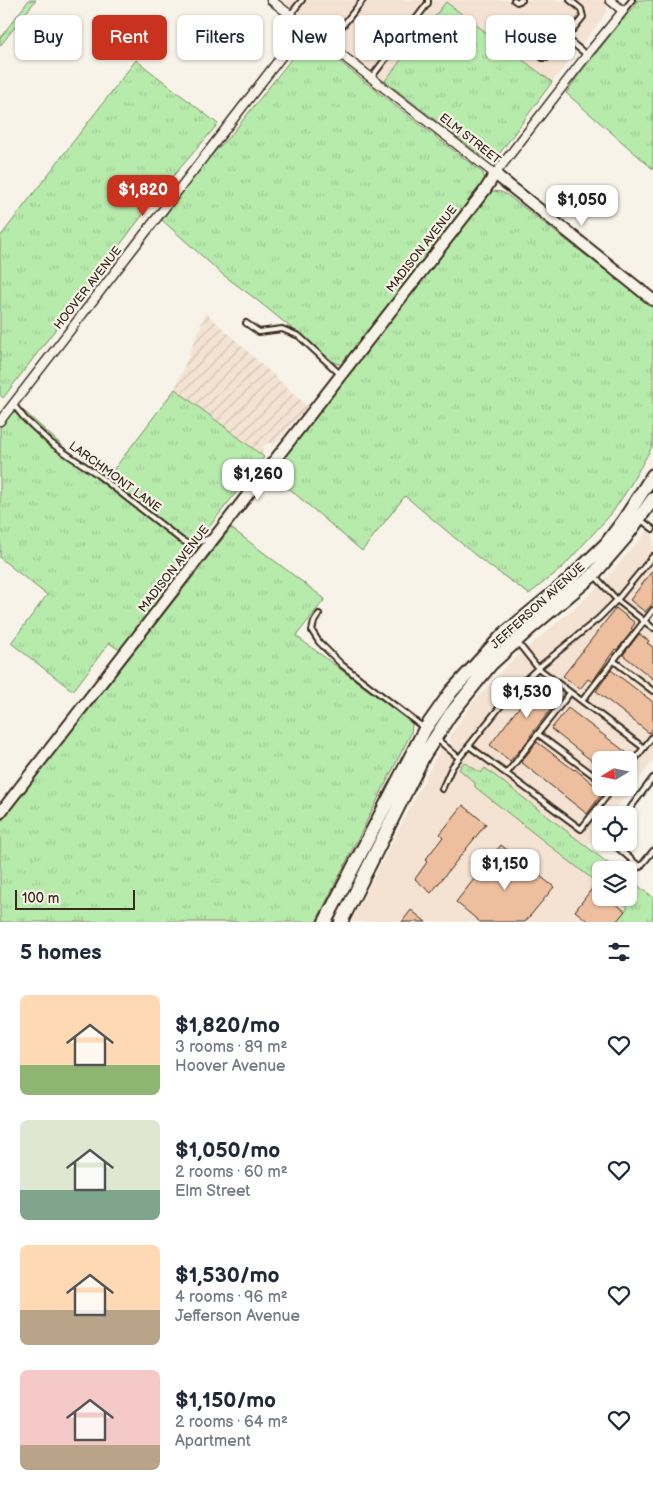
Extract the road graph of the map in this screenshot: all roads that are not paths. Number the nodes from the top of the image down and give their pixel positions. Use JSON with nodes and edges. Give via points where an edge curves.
{"nodes":[{"id":1,"x":271,"y":0,"type":"edge"},
{"id":2,"x":302,"y":0,"type":"edge"},
{"id":3,"x":363,"y":0,"type":"edge"},
{"id":4,"x":428,"y":0,"type":"edge"},
{"id":5,"x":514,"y":0,"type":"edge"},
{"id":6,"x":522,"y":0,"type":"edge"},
{"id":7,"x":570,"y":0,"type":"edge"},
{"id":8,"x":610,"y":0,"type":"edge"},
{"id":9,"x":632,"y":0,"type":"edge"},
{"id":10,"x":623,"y":10,"type":"junction"},
{"id":11,"x":290,"y":15,"type":"joint"},
{"id":12,"x":345,"y":23,"type":"edge"},
{"id":13,"x":575,"y":27,"type":"edge"},
{"id":14,"x":575,"y":45,"type":"edge"},
{"id":15,"x":587,"y":55,"type":"junction"},
{"id":16,"x":345,"y":57,"type":"edge"},
{"id":17,"x":279,"y":60,"type":"edge"},
{"id":18,"x":371,"y":78,"type":"junction"},
{"id":19,"x":495,"y":174,"type":"junction"},
{"id":20,"x":653,"y":300,"type":"edge"},
{"id":21,"x":246,"y":323,"type":"dead end"},
{"id":22,"x":341,"y":375,"type":"junction"},
{"id":23,"x":13,"y":404,"type":"junction"},
{"id":24,"x":0,"y":421,"type":"edge"},
{"id":25,"x":653,"y":475,"type":"edge"},
{"id":26,"x":653,"y":499,"type":"edge"},
{"id":27,"x":640,"y":519,"type":"junction"},
{"id":28,"x":624,"y":520,"type":"junction"},
{"id":29,"x":653,"y":529,"type":"edge"},
{"id":30,"x":214,"y":537,"type":"junction"},
{"id":31,"x":653,"y":556,"type":"edge"},
{"id":32,"x":594,"y":575,"type":"junction"},
{"id":33,"x":617,"y":600,"type":"junction"},
{"id":34,"x":653,"y":610,"type":"edge"},
{"id":35,"x":319,"y":614,"type":"dead end"},
{"id":36,"x":644,"y":621,"type":"junction"},
{"id":37,"x":653,"y":628,"type":"edge"},
{"id":38,"x":516,"y":642,"type":"junction"},
{"id":39,"x":614,"y":661,"type":"junction"},
{"id":40,"x":538,"y":668,"type":"junction"},
{"id":41,"x":653,"y":691,"type":"edge"},
{"id":42,"x":570,"y":693,"type":"junction"},
{"id":43,"x":582,"y":702,"type":"junction"},
{"id":44,"x":425,"y":729,"type":"junction"},
{"id":45,"x":538,"y":734,"type":"junction"},
{"id":46,"x":653,"y":736,"type":"edge"},
{"id":47,"x":435,"y":738,"type":"junction"},
{"id":48,"x":469,"y":746,"type":"junction"},
{"id":49,"x":644,"y":748,"type":"junction"},
{"id":50,"x":638,"y":756,"type":"edge"},
{"id":51,"x":459,"y":758,"type":"junction"},
{"id":52,"x":506,"y":773,"type":"junction"},
{"id":53,"x":592,"y":774,"type":"edge"},
{"id":54,"x":653,"y":778,"type":"edge"},
{"id":55,"x":442,"y":789,"type":"dead end"},
{"id":56,"x":606,"y":796,"type":"edge"},
{"id":57,"x":632,"y":806,"type":"edge"},
{"id":58,"x":0,"y":812,"type":"edge"},
{"id":59,"x":621,"y":851,"type":"edge"},
{"id":60,"x":653,"y":851,"type":"edge"},
{"id":61,"x":339,"y":894,"type":"junction"},
{"id":62,"x":325,"y":922,"type":"edge"},
{"id":63,"x":333,"y":922,"type":"edge"},
{"id":64,"x":341,"y":922,"type":"edge"}],
"edges":[{"from":1,"to":11,"type":"street","name":"ELM STREET"},
{"from":2,"to":11,"type":"lane"},
{"from":3,"to":12,"type":"lane"},
{"from":4,"to":18,"type":"lane"},
{"from":5,"to":6,"type":"lane"},
{"from":7,"to":13,"type":"lane","via":[[581,9],[583,17]]},
{"from":8,"to":10,"type":"street"},
{"from":9,"to":10,"type":"lane"},
{"from":10,"to":15,"type":"street"},
{"from":14,"to":15,"type":"lane"},
{"from":15,"to":19,"type":"street"},
{"from":16,"to":18,"type":"street","name":"ELM STREET"},
{"from":17,"to":23,"type":"street","name":"HOOVER AVENUE"},
{"from":18,"to":19,"type":"street","name":"ELM STREET"},
{"from":19,"to":20,"type":"street","name":"ELM STREET"},
{"from":19,"to":22,"type":"street","name":"MADISON AVENUE"},
{"from":21,"to":22,"type":"lane","via":[[259,332],[282,329],[299,336]]},
{"from":22,"to":30,"type":"street","name":"MADISON AVENUE"},
{"from":23,"to":24,"type":"street","name":"HOOVER AVENUE"},
{"from":23,"to":30,"type":"lane","name":"LARCHMONT LANE","via":[[51,443],[181,540],[191,545]]},
{"from":25,"to":28,"type":"main road","name":"JEFFERSON AVENUE"},
{"from":26,"to":27,"type":"main road","name":"JEFFERSON AVENUE"},
{"from":27,"to":29,"type":"lane"},
{"from":27,"to":32,"type":"main road","name":"JEFFERSON AVENUE"},
{"from":28,"to":32,"type":"main road","via":[[615,539],[592,570]]},
{"from":28,"to":44,"type":"main road","name":"JEFFERSON AVENUE","via":[[606,544],[565,584],[503,635],[451,692]]},
{"from":30,"to":58,"type":"street","name":"MADISON AVENUE"},
{"from":31,"to":33,"type":"lane"},
{"from":32,"to":33,"type":"lane"},
{"from":32,"to":38,"type":"main road","name":"JEFFERSON AVENUE"},
{"from":33,"to":36,"type":"lane"},
{"from":33,"to":40,"type":"lane"},
{"from":34,"to":36,"type":"lane"},
{"from":35,"to":44,"type":"lane","via":[[312,631],[319,642],[342,665]]},
{"from":36,"to":37,"type":"lane"},
{"from":36,"to":39,"type":"lane"},
{"from":38,"to":40,"type":"lane"},
{"from":38,"to":47,"type":"main road","name":"JEFFERSON AVENUE","via":[[492,664]]},
{"from":39,"to":41,"type":"lane"},
{"from":39,"to":43,"type":"lane"},
{"from":40,"to":42,"type":"lane"},
{"from":40,"to":48,"type":"lane","via":[[511,693]]},
{"from":42,"to":43,"type":"lane"},
{"from":42,"to":45,"type":"lane"},
{"from":43,"to":49,"type":"lane"},
{"from":44,"to":47,"type":"lane"},
{"from":44,"to":61,"type":"main road","name":"JEFFERSON AVENUE"},
{"from":45,"to":52,"type":"lane"},
{"from":45,"to":53,"type":"lane"},
{"from":46,"to":49,"type":"lane"},
{"from":47,"to":51,"type":"lane"},
{"from":47,"to":64,"type":"main road","name":"JEFFERSON AVENUE"},
{"from":48,"to":51,"type":"lane"},
{"from":48,"to":52,"type":"lane"},
{"from":49,"to":50,"type":"lane"},
{"from":51,"to":55,"type":"lane"},
{"from":52,"to":56,"type":"lane","via":[[581,828]]},
{"from":54,"to":57,"type":"lane"},
{"from":59,"to":60,"type":"lane","via":[[640,867]]},
{"from":61,"to":62,"type":"main road","name":"JEFFERSON AVENUE"},
{"from":61,"to":63,"type":"main road"}]}
